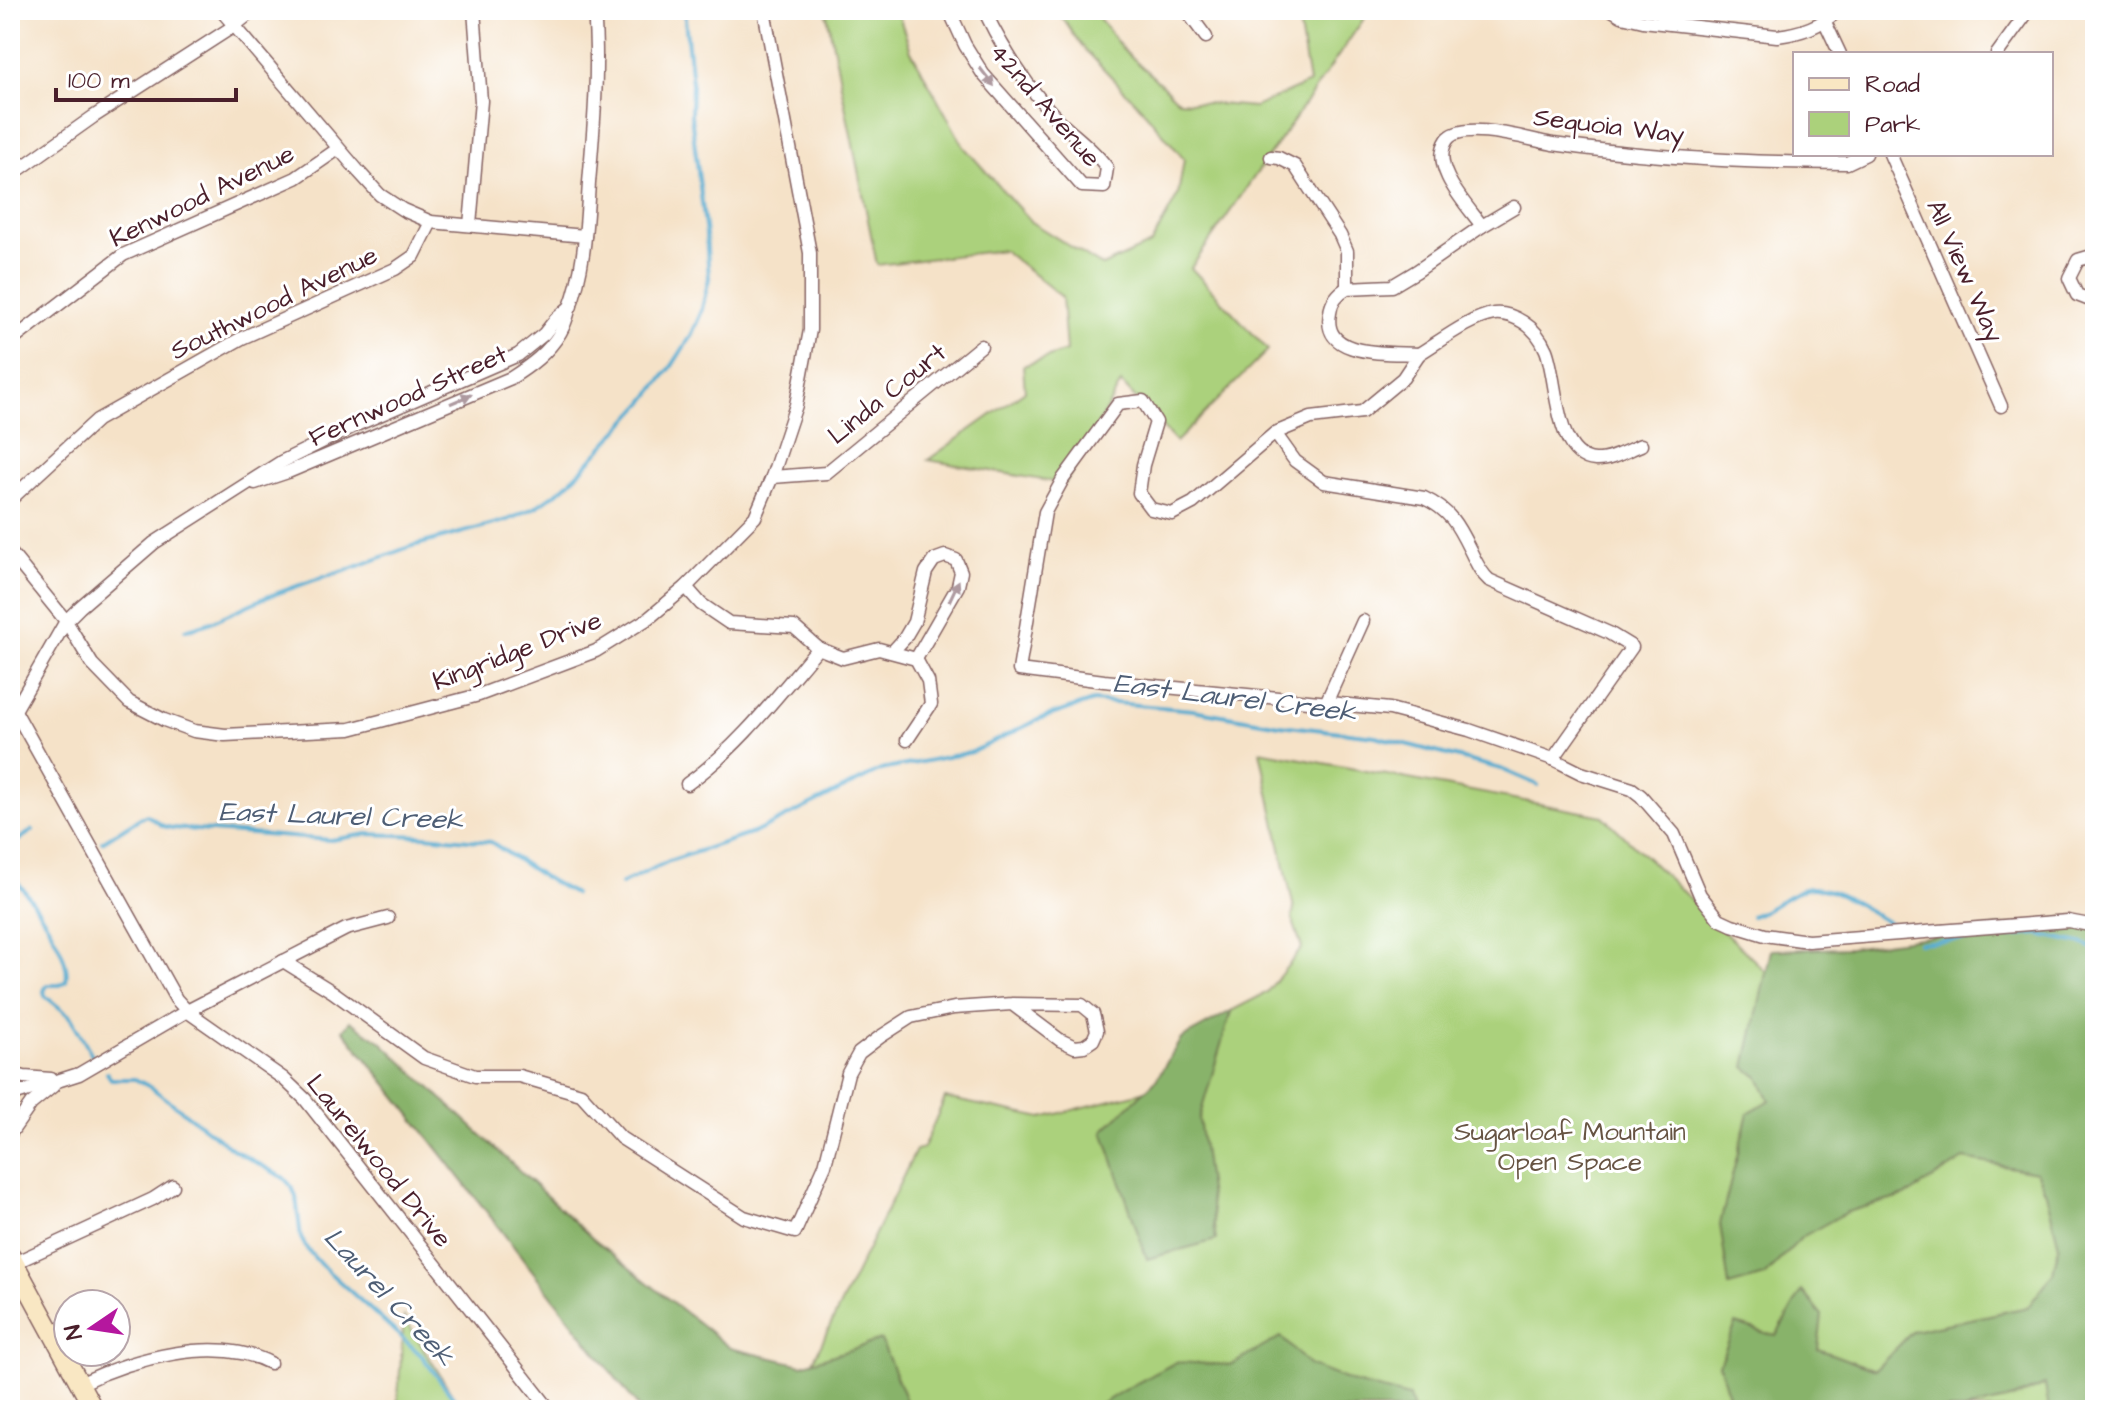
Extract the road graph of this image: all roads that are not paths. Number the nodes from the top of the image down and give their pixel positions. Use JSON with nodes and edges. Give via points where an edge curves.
{"nodes":[{"id":1,"x":221,"y":10,"type":"edge"},
{"id":2,"x":254,"y":10,"type":"edge"},
{"id":3,"x":474,"y":10,"type":"edge"},
{"id":4,"x":594,"y":10,"type":"edge"},
{"id":5,"x":764,"y":10,"type":"edge"},
{"id":6,"x":949,"y":10,"type":"edge"},
{"id":7,"x":984,"y":10,"type":"edge"},
{"id":8,"x":1186,"y":10,"type":"edge"},
{"id":9,"x":1612,"y":10,"type":"edge"},
{"id":10,"x":1839,"y":10,"type":"edge"},
{"id":11,"x":2029,"y":10,"type":"edge"},
{"id":12,"x":1825,"y":22,"type":"junction"},
{"id":13,"x":234,"y":26,"type":"junction"},
{"id":14,"x":1206,"y":37,"type":"dead end"},
{"id":15,"x":1839,"y":52,"type":"edge"},
{"id":16,"x":1998,"y":52,"type":"edge"},
{"id":17,"x":338,"y":149,"type":"junction"},
{"id":18,"x":1862,"y":156,"type":"edge"},
{"id":19,"x":1891,"y":156,"type":"edge"},
{"id":20,"x":1271,"y":157,"type":"dead end"},
{"id":21,"x":10,"y":176,"type":"edge"},
{"id":22,"x":1514,"y":207,"type":"dead end"},
{"id":23,"x":431,"y":222,"type":"junction"},
{"id":24,"x":470,"y":225,"type":"junction"},
{"id":25,"x":1482,"y":226,"type":"junction"},
{"id":26,"x":585,"y":236,"type":"junction"},
{"id":27,"x":2095,"y":255,"type":"edge"},
{"id":28,"x":1347,"y":288,"type":"junction"},
{"id":29,"x":2095,"y":302,"type":"edge"},
{"id":30,"x":10,"y":342,"type":"edge"},
{"id":31,"x":981,"y":346,"type":"dead end"},
{"id":32,"x":1419,"y":354,"type":"junction"},
{"id":33,"x":2001,"y":406,"type":"dead end"},
{"id":34,"x":1275,"y":433,"type":"junction"},
{"id":35,"x":1641,"y":445,"type":"dead end"},
{"id":36,"x":772,"y":477,"type":"junction"},
{"id":37,"x":10,"y":500,"type":"edge"},
{"id":38,"x":10,"y":552,"type":"edge"},
{"id":39,"x":686,"y":587,"type":"junction"},
{"id":40,"x":66,"y":621,"type":"junction"},
{"id":41,"x":1363,"y":621,"type":"dead end"},
{"id":42,"x":818,"y":648,"type":"junction"},
{"id":43,"x":892,"y":652,"type":"junction"},
{"id":44,"x":916,"y":659,"type":"junction"},
{"id":45,"x":1326,"y":703,"type":"junction"},
{"id":46,"x":12,"y":715,"type":"edge"},
{"id":47,"x":907,"y":740,"type":"dead end"},
{"id":48,"x":1553,"y":759,"type":"junction"},
{"id":49,"x":687,"y":784,"type":"dead end"},
{"id":50,"x":388,"y":918,"type":"dead end"},
{"id":51,"x":2095,"y":926,"type":"edge"},
{"id":52,"x":283,"y":961,"type":"junction"},
{"id":53,"x":1012,"y":1004,"type":"junction"},
{"id":54,"x":187,"y":1011,"type":"junction"},
{"id":55,"x":10,"y":1073,"type":"edge"},
{"id":56,"x":66,"y":1078,"type":"junction"},
{"id":57,"x":10,"y":1096,"type":"edge"},
{"id":58,"x":10,"y":1134,"type":"edge"},
{"id":59,"x":173,"y":1186,"type":"dead end"},
{"id":60,"x":11,"y":1261,"type":"edge"},
{"id":61,"x":270,"y":1363,"type":"dead end"},
{"id":62,"x":80,"y":1384,"type":"junction"},
{"id":63,"x":90,"y":1408,"type":"edge"},
{"id":64,"x":550,"y":1410,"type":"edge"}],
"edges":[{"from":1,"to":13,"type":"street"},
{"from":2,"to":13,"type":"street"},
{"from":3,"to":24,"type":"street","via":[[481,101]]},
{"from":4,"to":26,"type":"street","name":"Fernwood Street","via":[[596,102]]},
{"from":5,"to":36,"type":"street","name":"Kingridge Drive","via":[[810,253],[810,330],[796,405]]},
{"from":6,"to":7,"type":"street","name":"42nd Avenue","one_way":true,"via":[[983,74],[1082,186],[1104,187],[1107,168],[1035,93]]},
{"from":8,"to":14,"type":"street"},
{"from":9,"to":12,"type":"street","via":[[1643,21],[1777,36]]},
{"from":10,"to":12,"type":"street"},
{"from":11,"to":16,"type":"street"},
{"from":12,"to":15,"type":"street"},
{"from":13,"to":17,"type":"street"},
{"from":13,"to":21,"type":"street"},
{"from":17,"to":23,"type":"street","via":[[380,195]]},
{"from":17,"to":30,"type":"street","name":"Kenwood Avenue","via":[[296,178],[123,255]]},
{"from":18,"to":25,"type":"street","name":"Sequoia Way","via":[[1847,163],[1708,161],[1464,131],[1449,136],[1442,161],[1446,176]]},
{"from":19,"to":33,"type":"street","name":"All View Way"},
{"from":20,"to":28,"type":"street","via":[[1295,166],[1340,235],[1347,251]]},
{"from":22,"to":25,"type":"street"},
{"from":23,"to":24,"type":"street"},
{"from":23,"to":37,"type":"street","name":"Southwood Avenue","via":[[414,256],[395,269],[242,338],[97,420]]},
{"from":24,"to":26,"type":"street"},
{"from":25,"to":28,"type":"street","via":[[1392,286]]},
{"from":26,"to":40,"type":"street","name":"Fernwood Street","via":[[571,306],[518,355],[281,462],[154,543]]},
{"from":27,"to":29,"type":"street","via":[[2078,260],[2069,278],[2077,295]]},
{"from":28,"to":32,"type":"street","via":[[1329,314],[1338,341],[1360,350]]},
{"from":31,"to":36,"type":"street","name":"Linda Court","via":[[826,473]]},
{"from":32,"to":34,"type":"street","via":[[1403,378],[1362,412],[1311,418]]},
{"from":32,"to":35,"type":"street","via":[[1485,316],[1518,319],[1535,331],[1546,350],[1571,448],[1596,460]]},
{"from":34,"to":45,"type":"street","via":[[1193,503],[1172,514],[1151,509],[1139,493],[1156,422],[1143,401],[1118,404],[1045,512],[1019,670]]},
{"from":34,"to":48,"type":"street","via":[[1295,461],[1324,482],[1438,504],[1489,580],[1632,647]]},
{"from":36,"to":39,"type":"street","name":"Kingridge Drive","via":[[755,517]]},
{"from":38,"to":40,"type":"street","name":"Kingridge Drive"},
{"from":39,"to":40,"type":"street","name":"Kingridge Drive","via":[[596,651],[479,695],[350,729],[225,735],[164,720],[129,702],[92,664]]},
{"from":39,"to":42,"type":"street","via":[[729,623],[794,627]]},
{"from":40,"to":46,"type":"street","name":"Fernwood Street"},
{"from":41,"to":45,"type":"street"},
{"from":42,"to":43,"type":"street","via":[[843,658],[879,649]]},
{"from":42,"to":49,"type":"street","via":[[760,716]]},
{"from":43,"to":44,"type":"street"},
{"from":44,"to":43,"type":"street","one_way":true,"via":[[958,586],[961,572],[956,560],[945,556],[934,560],[926,572],[914,622]]},
{"from":44,"to":47,"type":"street","via":[[928,681],[931,704]]},
{"from":45,"to":48,"type":"street","via":[[1390,709]]},
{"from":46,"to":54,"type":"street","name":"Laurelwood Drive"},
{"from":48,"to":51,"type":"street","via":[[1641,796],[1674,834],[1700,895],[1719,919],[1732,925],[1808,941],[2068,921]]},
{"from":50,"to":52,"type":"street","via":[[346,929]]},
{"from":52,"to":53,"type":"street","via":[[424,1058],[475,1076],[519,1076],[581,1094],[621,1138],[744,1217],[795,1232],[825,1165],[848,1073],[859,1053],[911,1017]]},
{"from":52,"to":54,"type":"street"},
{"from":53,"to":53,"type":"street","via":[[1082,1005],[1093,1014],[1097,1031],[1093,1040],[1075,1047]]},
{"from":54,"to":56,"type":"street"},
{"from":54,"to":64,"type":"street","name":"Laurelwood Drive","via":[[305,1099]]},
{"from":55,"to":56,"type":"street"},
{"from":56,"to":57,"type":"street"},
{"from":56,"to":58,"type":"street","via":[[31,1104]]},
{"from":59,"to":60,"type":"street"},
{"from":60,"to":62,"type":"main road"},
{"from":61,"to":62,"type":"street","via":[[240,1352],[204,1351],[149,1359]]},
{"from":62,"to":63,"type":"main road"}]}
